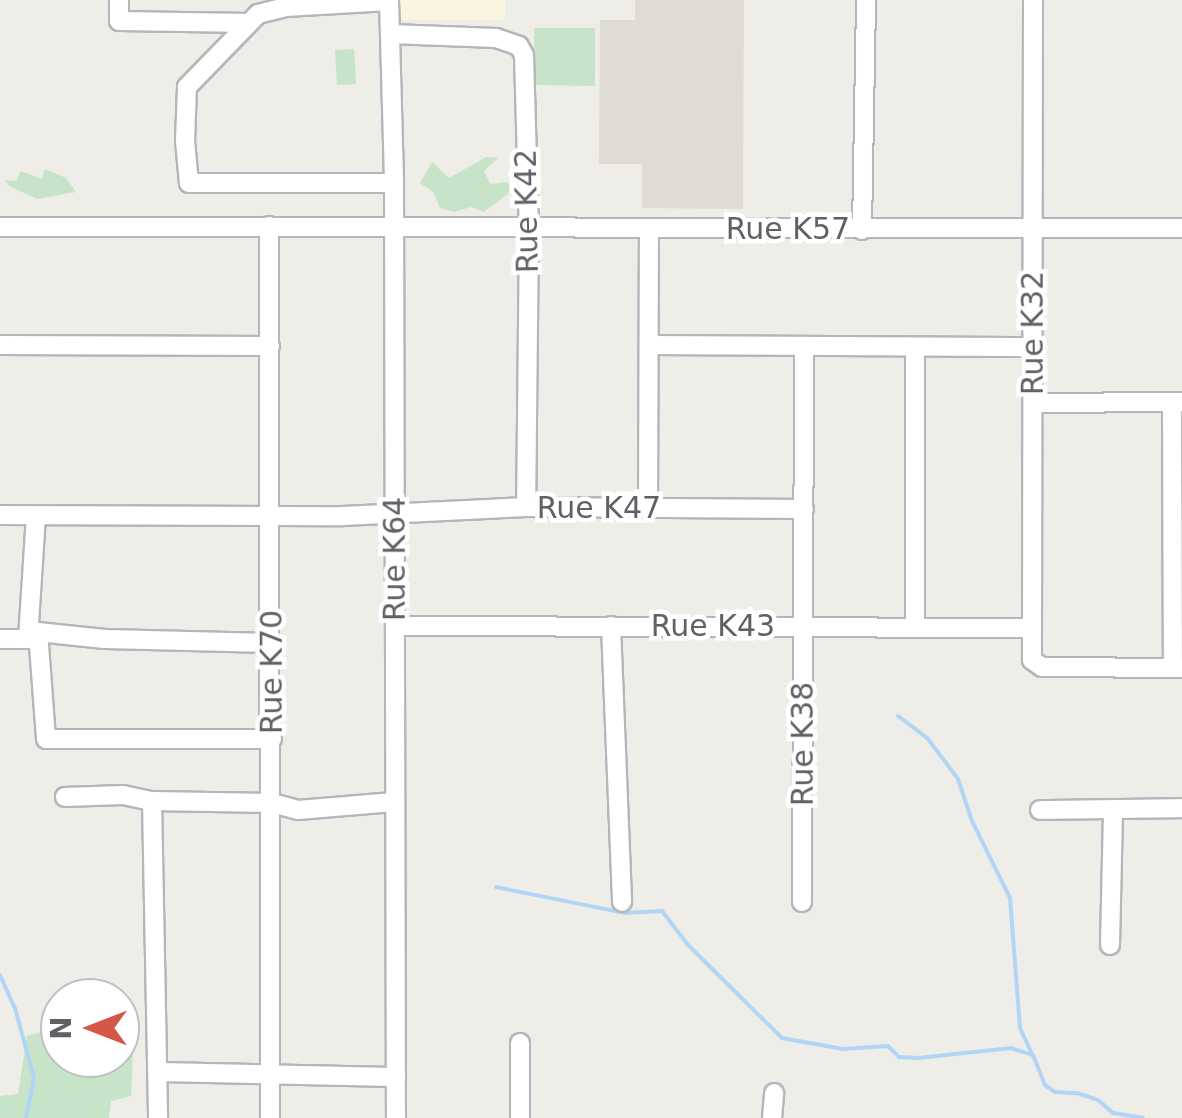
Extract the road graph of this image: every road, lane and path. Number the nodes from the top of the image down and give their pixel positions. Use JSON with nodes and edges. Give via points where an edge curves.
{"nodes":[{"id":1,"x":119,"y":0,"type":"edge"},
{"id":2,"x":866,"y":0,"type":"edge"},
{"id":3,"x":1033,"y":0,"type":"edge"},
{"id":4,"x":389,"y":1,"type":"edge"},
{"id":5,"x":249,"y":22,"type":"junction"},
{"id":6,"x":390,"y":34,"type":"junction"},
{"id":7,"x":394,"y":183,"type":"junction"},
{"id":8,"x":269,"y":226,"type":"junction"},
{"id":9,"x":394,"y":227,"type":"junction"},
{"id":10,"x":0,"y":228,"type":"edge"},
{"id":11,"x":1032,"y":228,"type":"junction"},
{"id":12,"x":1182,"y":228,"type":"edge"},
{"id":13,"x":529,"y":229,"type":"junction"},
{"id":14,"x":649,"y":229,"type":"junction"},
{"id":15,"x":862,"y":230,"type":"junction"},
{"id":16,"x":0,"y":345,"type":"edge"},
{"id":17,"x":649,"y":345,"type":"junction"},
{"id":18,"x":270,"y":346,"type":"junction"},
{"id":19,"x":804,"y":346,"type":"junction"},
{"id":20,"x":915,"y":347,"type":"junction"},
{"id":21,"x":1032,"y":347,"type":"junction"},
{"id":22,"x":1177,"y":402,"type":"edge"},
{"id":23,"x":1033,"y":403,"type":"junction"},
{"id":24,"x":526,"y":508,"type":"junction"},
{"id":25,"x":648,"y":508,"type":"junction"},
{"id":26,"x":804,"y":509,"type":"junction"},
{"id":27,"x":395,"y":512,"type":"junction"},
{"id":28,"x":0,"y":516,"type":"edge"},
{"id":29,"x":36,"y":516,"type":"junction"},
{"id":30,"x":271,"y":516,"type":"junction"},
{"id":31,"x":1178,"y":535,"type":"edge"},
{"id":32,"x":395,"y":626,"type":"junction"},
{"id":33,"x":611,"y":626,"type":"junction"},
{"id":34,"x":804,"y":627,"type":"junction"},
{"id":35,"x":915,"y":628,"type":"junction"},
{"id":36,"x":1032,"y":628,"type":"junction"},
{"id":37,"x":33,"y":636,"type":"junction"},
{"id":38,"x":0,"y":639,"type":"edge"},
{"id":39,"x":272,"y":643,"type":"junction"},
{"id":40,"x":1177,"y":668,"type":"edge"},
{"id":41,"x":272,"y":739,"type":"junction"},
{"id":42,"x":65,"y":797,"type":"dead end"},
{"id":43,"x":152,"y":801,"type":"junction"},
{"id":44,"x":394,"y":802,"type":"junction"},
{"id":45,"x":272,"y":804,"type":"junction"},
{"id":46,"x":1182,"y":808,"type":"edge"},
{"id":47,"x":1113,"y":809,"type":"junction"},
{"id":48,"x":1040,"y":810,"type":"dead end"},
{"id":49,"x":622,"y":902,"type":"dead end"},
{"id":50,"x":802,"y":902,"type":"dead end"},
{"id":51,"x":1110,"y":945,"type":"dead end"},
{"id":52,"x":520,"y":1043,"type":"dead end"},
{"id":53,"x":158,"y":1072,"type":"junction"},
{"id":54,"x":271,"y":1074,"type":"junction"},
{"id":55,"x":396,"y":1077,"type":"junction"},
{"id":56,"x":774,"y":1093,"type":"dead end"},
{"id":57,"x":158,"y":1118,"type":"edge"},
{"id":58,"x":270,"y":1118,"type":"edge"},
{"id":59,"x":396,"y":1118,"type":"edge"},
{"id":60,"x":520,"y":1118,"type":"edge"},
{"id":61,"x":772,"y":1118,"type":"edge"}],
"edges":[{"from":1,"to":5,"type":"street","via":[[120,21]]},
{"from":2,"to":15,"type":"street"},
{"from":3,"to":11,"type":"street","name":"Rue K32"},
{"from":4,"to":5,"type":"street","via":[[276,8]]},
{"from":4,"to":6,"type":"street","name":"Rue K64"},
{"from":5,"to":7,"type":"street","via":[[185,92],[187,182]]},
{"from":6,"to":7,"type":"street","name":"Rue K64"},
{"from":6,"to":13,"type":"street","name":"Rue K42","via":[[496,38],[518,46],[524,55]]},
{"from":7,"to":9,"type":"street","name":"Rue K64"},
{"from":8,"to":9,"type":"street","name":"Rue K57"},
{"from":8,"to":10,"type":"street","name":"Rue K57"},
{"from":8,"to":18,"type":"street","name":"Rue K70"},
{"from":9,"to":13,"type":"street","name":"Rue K57"},
{"from":9,"to":27,"type":"street","name":"Rue K64"},
{"from":11,"to":12,"type":"street","name":"Rue K57"},
{"from":11,"to":15,"type":"street","name":"Rue K57"},
{"from":11,"to":21,"type":"street","name":"Rue K32"},
{"from":13,"to":14,"type":"street","name":"Rue K57"},
{"from":13,"to":24,"type":"street","name":"Rue K42"},
{"from":14,"to":15,"type":"street","name":"Rue K57"},
{"from":14,"to":17,"type":"street"},
{"from":16,"to":18,"type":"street"},
{"from":17,"to":19,"type":"street"},
{"from":17,"to":25,"type":"street"},
{"from":18,"to":30,"type":"street","name":"Rue K70"},
{"from":19,"to":20,"type":"street"},
{"from":19,"to":26,"type":"street","name":"Rue K38"},
{"from":20,"to":21,"type":"street"},
{"from":20,"to":35,"type":"street"},
{"from":21,"to":23,"type":"street","name":"Rue K32"},
{"from":22,"to":23,"type":"street"},
{"from":22,"to":31,"type":"street"},
{"from":23,"to":36,"type":"street","name":"Rue K32"},
{"from":24,"to":25,"type":"street","name":"Rue K47"},
{"from":24,"to":27,"type":"street","name":"Rue K47"},
{"from":25,"to":26,"type":"street","name":"Rue K47"},
{"from":26,"to":34,"type":"street","name":"Rue K38"},
{"from":27,"to":30,"type":"street","name":"Rue K47"},
{"from":27,"to":32,"type":"street","name":"Rue K64"},
{"from":28,"to":29,"type":"street","name":"Rue K47"},
{"from":29,"to":30,"type":"street","name":"Rue K47"},
{"from":29,"to":37,"type":"street"},
{"from":30,"to":39,"type":"street","name":"Rue K70"},
{"from":31,"to":40,"type":"street"},
{"from":32,"to":33,"type":"street","name":"Rue K43"},
{"from":32,"to":44,"type":"street","name":"Rue K64"},
{"from":33,"to":34,"type":"street","name":"Rue K43"},
{"from":33,"to":49,"type":"street"},
{"from":34,"to":35,"type":"street","name":"Rue K43"},
{"from":34,"to":50,"type":"street","name":"Rue K38"},
{"from":35,"to":36,"type":"street","name":"Rue K43"},
{"from":36,"to":40,"type":"street","name":"Rue K32","via":[[1035,666]]},
{"from":37,"to":38,"type":"street"},
{"from":37,"to":39,"type":"street"},
{"from":37,"to":41,"type":"street","via":[[46,738]]},
{"from":39,"to":41,"type":"street","name":"Rue K70"},
{"from":41,"to":45,"type":"street","name":"Rue K70"},
{"from":42,"to":43,"type":"street"},
{"from":43,"to":45,"type":"street"},
{"from":43,"to":53,"type":"street"},
{"from":44,"to":45,"type":"street","via":[[318,810]]},
{"from":44,"to":55,"type":"street","name":"Rue K64"},
{"from":45,"to":54,"type":"street","name":"Rue K70"},
{"from":46,"to":47,"type":"street"},
{"from":47,"to":48,"type":"street"},
{"from":47,"to":51,"type":"street"},
{"from":52,"to":60,"type":"street"},
{"from":53,"to":54,"type":"street"},
{"from":53,"to":57,"type":"street"},
{"from":54,"to":55,"type":"street"},
{"from":54,"to":58,"type":"street","name":"Rue K70"},
{"from":55,"to":59,"type":"street","name":"Rue K64"},
{"from":56,"to":61,"type":"street"}]}
